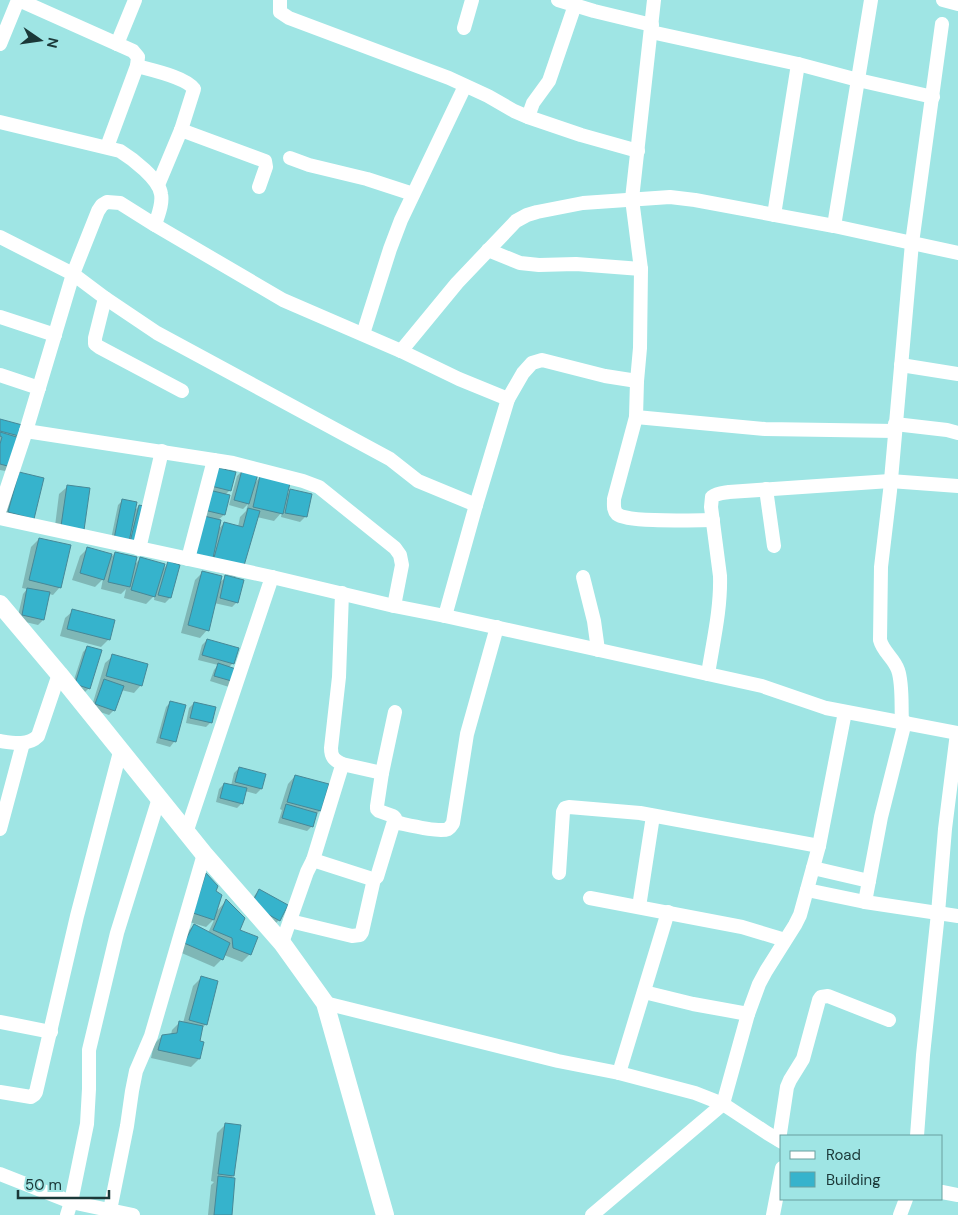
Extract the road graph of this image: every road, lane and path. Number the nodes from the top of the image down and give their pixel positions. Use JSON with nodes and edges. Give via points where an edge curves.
{"nodes":[{"id":1,"x":19,"y":0,"type":"edge"},
{"id":2,"x":135,"y":0,"type":"edge"},
{"id":3,"x":280,"y":0,"type":"edge"},
{"id":4,"x":472,"y":0,"type":"edge"},
{"id":5,"x":558,"y":0,"type":"edge"},
{"id":6,"x":654,"y":0,"type":"edge"},
{"id":7,"x":871,"y":0,"type":"edge"},
{"id":8,"x":943,"y":0,"type":"edge"},
{"id":9,"x":958,"y":4,"type":"edge"},
{"id":10,"x":575,"y":5,"type":"junction"},
{"id":11,"x":942,"y":24,"type":"dead end"},
{"id":12,"x":464,"y":28,"type":"dead end"},
{"id":13,"x":652,"y":29,"type":"junction"},
{"id":14,"x":0,"y":44,"type":"edge"},
{"id":15,"x":117,"y":44,"type":"junction"},
{"id":16,"x":798,"y":64,"type":"junction"},
{"id":17,"x":137,"y":66,"type":"junction"},
{"id":18,"x":858,"y":80,"type":"junction"},
{"id":19,"x":466,"y":86,"type":"junction"},
{"id":20,"x":933,"y":97,"type":"junction"},
{"id":21,"x":528,"y":117,"type":"junction"},
{"id":22,"x":0,"y":122,"type":"edge"},
{"id":23,"x":181,"y":130,"type":"junction"},
{"id":24,"x":107,"y":148,"type":"junction"},
{"id":25,"x":638,"y":151,"type":"junction"},
{"id":26,"x":290,"y":158,"type":"dead end"},
{"id":27,"x":158,"y":185,"type":"junction"},
{"id":28,"x":259,"y":187,"type":"dead end"},
{"id":29,"x":413,"y":194,"type":"junction"},
{"id":30,"x":632,"y":199,"type":"junction"},
{"id":31,"x":774,"y":215,"type":"junction"},
{"id":32,"x":155,"y":225,"type":"junction"},
{"id":33,"x":834,"y":226,"type":"junction"},
{"id":34,"x":0,"y":237,"type":"edge"},
{"id":35,"x":912,"y":243,"type":"junction"},
{"id":36,"x":488,"y":250,"type":"junction"},
{"id":37,"x":958,"y":252,"type":"edge"},
{"id":38,"x":641,"y":269,"type":"junction"},
{"id":39,"x":73,"y":274,"type":"junction"},
{"id":40,"x":105,"y":298,"type":"junction"},
{"id":41,"x":0,"y":317,"type":"edge"},
{"id":42,"x":55,"y":334,"type":"junction"},
{"id":43,"x":362,"y":334,"type":"junction"},
{"id":44,"x":401,"y":350,"type":"junction"},
{"id":45,"x":901,"y":365,"type":"junction"},
{"id":46,"x":958,"y":374,"type":"edge"},
{"id":47,"x":0,"y":375,"type":"edge"},
{"id":48,"x":637,"y":381,"type":"junction"},
{"id":49,"x":40,"y":388,"type":"junction"},
{"id":50,"x":182,"y":391,"type":"dead end"},
{"id":51,"x":508,"y":399,"type":"junction"},
{"id":52,"x":636,"y":417,"type":"junction"},
{"id":53,"x":895,"y":428,"type":"junction"},
{"id":54,"x":26,"y":431,"type":"junction"},
{"id":55,"x":958,"y":433,"type":"edge"},
{"id":56,"x":162,"y":451,"type":"junction"},
{"id":57,"x":214,"y":460,"type":"junction"},
{"id":58,"x":890,"y":481,"type":"junction"},
{"id":59,"x":958,"y":486,"type":"edge"},
{"id":60,"x":766,"y":489,"type":"junction"},
{"id":61,"x":476,"y":504,"type":"junction"},
{"id":62,"x":0,"y":509,"type":"edge"},
{"id":63,"x":0,"y":518,"type":"edge"},
{"id":64,"x":713,"y":520,"type":"junction"},
{"id":65,"x":774,"y":546,"type":"dead end"},
{"id":66,"x":139,"y":549,"type":"junction"},
{"id":67,"x":188,"y":559,"type":"junction"},
{"id":68,"x":272,"y":577,"type":"junction"},
{"id":69,"x":583,"y":577,"type":"dead end"},
{"id":70,"x":342,"y":593,"type":"junction"},
{"id":71,"x":0,"y":604,"type":"edge"},
{"id":72,"x":394,"y":606,"type":"junction"},
{"id":73,"x":445,"y":616,"type":"junction"},
{"id":74,"x":497,"y":627,"type":"junction"},
{"id":75,"x":598,"y":650,"type":"junction"},
{"id":76,"x":59,"y":674,"type":"junction"},
{"id":77,"x":708,"y":674,"type":"junction"},
{"id":78,"x":395,"y":712,"type":"dead end"},
{"id":79,"x":845,"y":712,"type":"junction"},
{"id":80,"x":903,"y":722,"type":"junction"},
{"id":81,"x":957,"y":733,"type":"edge"},
{"id":82,"x":0,"y":741,"type":"edge"},
{"id":83,"x":24,"y":743,"type":"junction"},
{"id":84,"x":120,"y":752,"type":"junction"},
{"id":85,"x":342,"y":764,"type":"junction"},
{"id":86,"x":382,"y":773,"type":"junction"},
{"id":87,"x":159,"y":798,"type":"junction"},
{"id":88,"x":653,"y":816,"type":"junction"},
{"id":89,"x":952,"y":820,"type":"edge"},
{"id":90,"x":394,"y":822,"type":"junction"},
{"id":91,"x":0,"y":829,"type":"edge"},
{"id":92,"x":186,"y":833,"type":"junction"},
{"id":93,"x":819,"y":846,"type":"junction"},
{"id":94,"x":204,"y":854,"type":"junction"},
{"id":95,"x":313,"y":860,"type":"junction"},
{"id":96,"x":813,"y":868,"type":"junction"},
{"id":97,"x":559,"y":873,"type":"dead end"},
{"id":98,"x":374,"y":879,"type":"junction"},
{"id":99,"x":869,"y":881,"type":"junction"},
{"id":100,"x":807,"y":890,"type":"junction"},
{"id":101,"x":590,"y":898,"type":"dead end"},
{"id":102,"x":865,"y":902,"type":"junction"},
{"id":103,"x":639,"y":907,"type":"junction"},
{"id":104,"x":668,"y":912,"type":"junction"},
{"id":105,"x":938,"y":913,"type":"junction"},
{"id":106,"x":958,"y":916,"type":"edge"},
{"id":107,"x":290,"y":921,"type":"junction"},
{"id":108,"x":785,"y":940,"type":"junction"},
{"id":109,"x":282,"y":943,"type":"junction"},
{"id":110,"x":644,"y":992,"type":"junction"},
{"id":111,"x":326,"y":1003,"type":"junction"},
{"id":112,"x":748,"y":1014,"type":"junction"},
{"id":113,"x":889,"y":1020,"type":"dead end"},
{"id":114,"x":1,"y":1022,"type":"dead end"},
{"id":115,"x":51,"y":1032,"type":"junction"},
{"id":116,"x":618,"y":1073,"type":"junction"},
{"id":117,"x":0,"y":1092,"type":"edge"},
{"id":118,"x":723,"y":1104,"type":"junction"},
{"id":119,"x":781,"y":1135,"type":"edge"},
{"id":120,"x":917,"y":1135,"type":"edge"},
{"id":121,"x":780,"y":1141,"type":"edge"},
{"id":122,"x":0,"y":1174,"type":"edge"},
{"id":123,"x":780,"y":1178,"type":"edge"},
{"id":124,"x":943,"y":1192,"type":"edge"},
{"id":125,"x":958,"y":1195,"type":"edge"},
{"id":126,"x":906,"y":1200,"type":"edge"},
{"id":127,"x":69,"y":1208,"type":"edge"},
{"id":128,"x":110,"y":1210,"type":"junction"},
{"id":129,"x":133,"y":1215,"type":"edge"},
{"id":130,"x":385,"y":1215,"type":"edge"},
{"id":131,"x":592,"y":1215,"type":"edge"},
{"id":132,"x":773,"y":1215,"type":"edge"},
{"id":133,"x":900,"y":1215,"type":"edge"}],
"edges":[{"from":1,"to":14,"type":"street"},
{"from":1,"to":15,"type":"street"},
{"from":2,"to":15,"type":"street"},
{"from":3,"to":19,"type":"street","via":[[280,12],[289,18]]},
{"from":4,"to":12,"type":"street"},
{"from":5,"to":10,"type":"street"},
{"from":6,"to":13,"type":"street"},
{"from":7,"to":18,"type":"street"},
{"from":8,"to":9,"type":"street"},
{"from":10,"to":13,"type":"street"},
{"from":10,"to":21,"type":"street","via":[[550,81],[533,103]]},
{"from":11,"to":20,"type":"street"},
{"from":13,"to":16,"type":"street"},
{"from":13,"to":25,"type":"street"},
{"from":15,"to":17,"type":"street","via":[[138,56]]},
{"from":16,"to":18,"type":"street"},
{"from":16,"to":31,"type":"street"},
{"from":17,"to":23,"type":"street","via":[[183,80],[194,88]]},
{"from":17,"to":24,"type":"street"},
{"from":18,"to":20,"type":"street"},
{"from":18,"to":33,"type":"street"},
{"from":19,"to":21,"type":"street"},
{"from":19,"to":29,"type":"street"},
{"from":20,"to":35,"type":"street"},
{"from":21,"to":25,"type":"street"},
{"from":22,"to":24,"type":"street"},
{"from":23,"to":27,"type":"street"},
{"from":23,"to":28,"type":"street","via":[[265,161]]},
{"from":24,"to":27,"type":"street","via":[[133,159]]},
{"from":25,"to":30,"type":"street"},
{"from":26,"to":29,"type":"street"},
{"from":27,"to":32,"type":"street","via":[[161,206]]},
{"from":29,"to":43,"type":"street","via":[[390,249]]},
{"from":30,"to":31,"type":"street","via":[[670,197]]},
{"from":30,"to":36,"type":"street","via":[[583,203],[527,215],[516,221]]},
{"from":30,"to":38,"type":"street"},
{"from":31,"to":33,"type":"street"},
{"from":32,"to":39,"type":"street","via":[[120,203],[107,202],[98,211]]},
{"from":32,"to":43,"type":"street","via":[[283,300]]},
{"from":33,"to":35,"type":"street"},
{"from":34,"to":39,"type":"street"},
{"from":35,"to":37,"type":"street"},
{"from":35,"to":45,"type":"street"},
{"from":36,"to":38,"type":"street","via":[[520,263]]},
{"from":36,"to":44,"type":"street"},
{"from":38,"to":48,"type":"street"},
{"from":39,"to":40,"type":"street"},
{"from":39,"to":42,"type":"street"},
{"from":40,"to":50,"type":"street","via":[[95,344]]},
{"from":40,"to":61,"type":"street","via":[[157,333],[390,459],[418,481]]},
{"from":41,"to":42,"type":"street"},
{"from":42,"to":49,"type":"street"},
{"from":43,"to":44,"type":"street"},
{"from":44,"to":51,"type":"street"},
{"from":45,"to":46,"type":"street"},
{"from":45,"to":53,"type":"street"},
{"from":47,"to":49,"type":"street"},
{"from":48,"to":51,"type":"street","via":[[542,360],[532,363],[523,373]]},
{"from":48,"to":52,"type":"street"},
{"from":49,"to":54,"type":"street"},
{"from":51,"to":61,"type":"street"},
{"from":52,"to":53,"type":"street","via":[[765,429]]},
{"from":52,"to":64,"type":"street","via":[[614,499],[616,513],[643,520]]},
{"from":53,"to":55,"type":"street"},
{"from":53,"to":58,"type":"street"},
{"from":54,"to":56,"type":"street"},
{"from":54,"to":62,"type":"street"},
{"from":56,"to":57,"type":"street"},
{"from":56,"to":66,"type":"street"},
{"from":57,"to":67,"type":"street"},
{"from":57,"to":72,"type":"street","via":[[319,487],[395,548],[402,565]]},
{"from":58,"to":59,"type":"street"},
{"from":58,"to":60,"type":"street"},
{"from":58,"to":80,"type":"street","via":[[880,567],[880,640],[898,670]]},
{"from":60,"to":64,"type":"street","via":[[715,495],[711,502]]},
{"from":60,"to":65,"type":"street"},
{"from":61,"to":73,"type":"street"},
{"from":63,"to":66,"type":"street"},
{"from":64,"to":77,"type":"street","via":[[720,587]]},
{"from":66,"to":67,"type":"street"},
{"from":67,"to":68,"type":"street"},
{"from":68,"to":70,"type":"street"},
{"from":68,"to":92,"type":"street"},
{"from":69,"to":75,"type":"street"},
{"from":70,"to":72,"type":"street"},
{"from":70,"to":85,"type":"street","via":[[340,677],[331,748],[331,756]]},
{"from":71,"to":76,"type":"street"},
{"from":72,"to":73,"type":"street"},
{"from":73,"to":74,"type":"street"},
{"from":74,"to":75,"type":"street"},
{"from":74,"to":90,"type":"street","via":[[467,734],[453,823],[446,830],[437,830]]},
{"from":75,"to":77,"type":"street"},
{"from":76,"to":83,"type":"street","via":[[38,736]]},
{"from":76,"to":84,"type":"street"},
{"from":77,"to":79,"type":"street","via":[[762,686]]},
{"from":78,"to":86,"type":"street"},
{"from":79,"to":80,"type":"street"},
{"from":79,"to":93,"type":"street"},
{"from":80,"to":81,"type":"street"},
{"from":80,"to":99,"type":"street"},
{"from":81,"to":89,"type":"street"},
{"from":82,"to":83,"type":"street"},
{"from":83,"to":91,"type":"street"},
{"from":84,"to":87,"type":"street"},
{"from":84,"to":115,"type":"street","via":[[77,916]]},
{"from":85,"to":86,"type":"street"},
{"from":85,"to":95,"type":"street"},
{"from":86,"to":90,"type":"street","via":[[377,809],[395,818]]},
{"from":87,"to":92,"type":"street"},
{"from":87,"to":127,"type":"street","via":[[117,933],[89,1050],[87,1124]]},
{"from":88,"to":93,"type":"street"},
{"from":88,"to":97,"type":"street","via":[[565,808]]},
{"from":88,"to":103,"type":"street"},
{"from":89,"to":105,"type":"street"},
{"from":90,"to":98,"type":"street","via":[[379,873]]},
{"from":92,"to":94,"type":"street"},
{"from":93,"to":96,"type":"street"},
{"from":94,"to":109,"type":"street"},
{"from":94,"to":128,"type":"street","via":[[151,1036],[136,1070]]},
{"from":95,"to":98,"type":"street"},
{"from":95,"to":107,"type":"street"},
{"from":96,"to":99,"type":"street"},
{"from":96,"to":100,"type":"street"},
{"from":98,"to":107,"type":"street","via":[[360,935],[352,936]]},
{"from":99,"to":102,"type":"street"},
{"from":100,"to":102,"type":"street"},
{"from":100,"to":108,"type":"street","via":[[800,915]]},
{"from":101,"to":103,"type":"street"},
{"from":102,"to":105,"type":"street"},
{"from":103,"to":104,"type":"street"},
{"from":104,"to":108,"type":"street","via":[[742,927]]},
{"from":104,"to":110,"type":"street"},
{"from":105,"to":106,"type":"street"},
{"from":105,"to":120,"type":"street"},
{"from":107,"to":109,"type":"street"},
{"from":108,"to":112,"type":"street","via":[[766,971]]},
{"from":109,"to":111,"type":"street"},
{"from":110,"to":112,"type":"street"},
{"from":110,"to":116,"type":"street"},
{"from":111,"to":116,"type":"street"},
{"from":111,"to":130,"type":"street"},
{"from":112,"to":118,"type":"street"},
{"from":113,"to":119,"type":"street","via":[[828,996],[821,997],[803,1059],[787,1087]]},
{"from":114,"to":115,"type":"street"},
{"from":115,"to":117,"type":"street","via":[[34,1095],[25,1097]]},
{"from":116,"to":118,"type":"street","via":[[695,1093]]},
{"from":118,"to":121,"type":"street"},
{"from":118,"to":131,"type":"street"},
{"from":122,"to":127,"type":"street"},
{"from":123,"to":132,"type":"street"},
{"from":124,"to":125,"type":"street"},
{"from":126,"to":133,"type":"street"},
{"from":127,"to":128,"type":"street"},
{"from":128,"to":129,"type":"street"}]}
